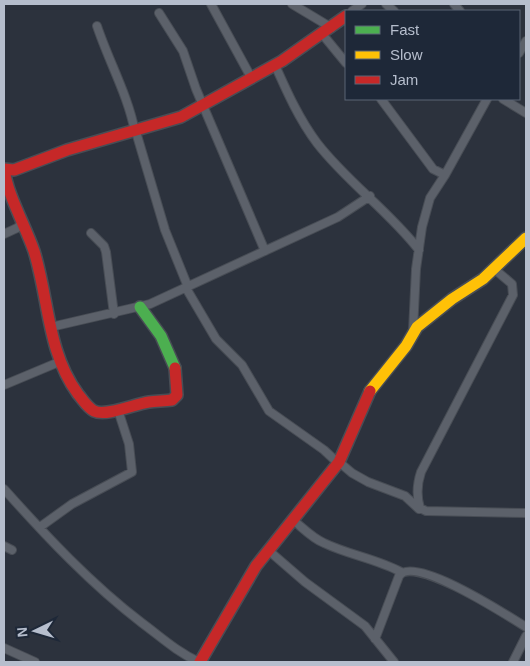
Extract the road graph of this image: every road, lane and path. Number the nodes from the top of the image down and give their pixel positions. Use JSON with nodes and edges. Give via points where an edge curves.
{"nodes":[{"id":1,"x":211,"y":4,"type":"edge"},
{"id":2,"x":292,"y":4,"type":"edge"},
{"id":3,"x":159,"y":13,"type":"dead end"},
{"id":4,"x":345,"y":17,"type":"edge"},
{"id":5,"x":97,"y":26,"type":"dead end"},
{"id":6,"x":328,"y":31,"type":"junction"},
{"id":7,"x":345,"y":61,"type":"edge"},
{"id":8,"x":275,"y":65,"type":"junction"},
{"id":9,"x":252,"y":79,"type":"junction"},
{"id":10,"x":382,"y":100,"type":"edge"},
{"id":11,"x":485,"y":100,"type":"edge"},
{"id":12,"x":505,"y":100,"type":"edge"},
{"id":13,"x":204,"y":106,"type":"junction"},
{"id":14,"x":526,"y":113,"type":"edge"},
{"id":15,"x":136,"y":132,"type":"junction"},
{"id":16,"x":4,"y":169,"type":"edge"},
{"id":17,"x":445,"y":175,"type":"junction"},
{"id":18,"x":4,"y":179,"type":"edge"},
{"id":19,"x":370,"y":196,"type":"junction"},
{"id":20,"x":23,"y":222,"type":"junction"},
{"id":21,"x":91,"y":233,"type":"dead end"},
{"id":22,"x":4,"y":234,"type":"edge"},
{"id":23,"x":526,"y":238,"type":"edge"},
{"id":24,"x":420,"y":250,"type":"junction"},
{"id":25,"x":265,"y":251,"type":"junction"},
{"id":26,"x":493,"y":268,"type":"junction"},
{"id":27,"x":187,"y":288,"type":"junction"},
{"id":28,"x":140,"y":307,"type":"junction"},
{"id":29,"x":114,"y":314,"type":"junction"},
{"id":30,"x":51,"y":327,"type":"junction"},
{"id":31,"x":413,"y":333,"type":"junction"},
{"id":32,"x":58,"y":362,"type":"junction"},
{"id":33,"x":4,"y":385,"type":"edge"},
{"id":34,"x":118,"y":410,"type":"junction"},
{"id":35,"x":338,"y":463,"type":"junction"},
{"id":36,"x":4,"y":488,"type":"edge"},
{"id":37,"x":422,"y":509,"type":"junction"},
{"id":38,"x":526,"y":513,"type":"edge"},
{"id":39,"x":293,"y":520,"type":"junction"},
{"id":40,"x":40,"y":528,"type":"junction"},
{"id":41,"x":4,"y":546,"type":"edge"},
{"id":42,"x":12,"y":550,"type":"dead end"},
{"id":43,"x":268,"y":550,"type":"junction"},
{"id":44,"x":401,"y":572,"type":"junction"},
{"id":45,"x":526,"y":627,"type":"edge"},
{"id":46,"x":526,"y":636,"type":"edge"},
{"id":47,"x":376,"y":639,"type":"junction"},
{"id":48,"x":4,"y":648,"type":"edge"},
{"id":49,"x":35,"y":662,"type":"edge"},
{"id":50,"x":199,"y":662,"type":"edge"},
{"id":51,"x":394,"y":662,"type":"edge"},
{"id":52,"x":513,"y":662,"type":"edge"}],
"edges":[{"from":1,"to":9,"type":"street"},
{"from":2,"to":6,"type":"street"},
{"from":3,"to":13,"type":"street","via":[[183,51]]},
{"from":4,"to":6,"type":"street"},
{"from":5,"to":15,"type":"street"},
{"from":6,"to":7,"type":"street"},
{"from":6,"to":8,"type":"street"},
{"from":8,"to":9,"type":"street"},
{"from":8,"to":19,"type":"street","via":[[316,142]]},
{"from":9,"to":13,"type":"street"},
{"from":10,"to":17,"type":"street","via":[[433,169]]},
{"from":11,"to":17,"type":"street"},
{"from":12,"to":14,"type":"street"},
{"from":13,"to":15,"type":"street"},
{"from":13,"to":25,"type":"street"},
{"from":15,"to":16,"type":"street","via":[[43,157],[14,170]]},
{"from":15,"to":27,"type":"street","via":[[165,230]]},
{"from":16,"to":18,"type":"street"},
{"from":17,"to":24,"type":"street","via":[[430,198]]},
{"from":18,"to":20,"type":"street"},
{"from":19,"to":24,"type":"street"},
{"from":19,"to":25,"type":"street","via":[[338,217]]},
{"from":20,"to":22,"type":"street"},
{"from":20,"to":30,"type":"street","via":[[35,256]]},
{"from":21,"to":29,"type":"street","via":[[106,252]]},
{"from":23,"to":26,"type":"street"},
{"from":24,"to":31,"type":"street"},
{"from":25,"to":27,"type":"street"},
{"from":26,"to":31,"type":"street","via":[[483,279],[424,320]]},
{"from":26,"to":37,"type":"street","via":[[512,284],[513,295],[421,472],[417,490]]},
{"from":27,"to":28,"type":"street"},
{"from":27,"to":35,"type":"street","via":[[216,339],[242,365],[269,411]]},
{"from":28,"to":29,"type":"street"},
{"from":28,"to":34,"type":"street","via":[[170,355],[178,383],[177,395],[172,400]]},
{"from":29,"to":30,"type":"street"},
{"from":30,"to":32,"type":"street"},
{"from":31,"to":35,"type":"street","via":[[370,392]]},
{"from":32,"to":33,"type":"street"},
{"from":32,"to":34,"type":"street","via":[[90,409],[102,413]]},
{"from":34,"to":40,"type":"street","via":[[129,444],[132,472],[72,504]]},
{"from":35,"to":37,"type":"street","via":[[368,482],[405,496]]},
{"from":35,"to":39,"type":"street"},
{"from":36,"to":40,"type":"street"},
{"from":37,"to":38,"type":"street"},
{"from":39,"to":43,"type":"street"},
{"from":39,"to":44,"type":"street","via":[[324,543]]},
{"from":40,"to":50,"type":"street","via":[[119,604],[176,649]]},
{"from":41,"to":42,"type":"street"},
{"from":43,"to":47,"type":"street"},
{"from":43,"to":50,"type":"street"},
{"from":44,"to":45,"type":"street","via":[[417,570],[468,592]]},
{"from":44,"to":47,"type":"street"},
{"from":46,"to":52,"type":"street"},
{"from":47,"to":51,"type":"street"},
{"from":48,"to":49,"type":"street"}]}
